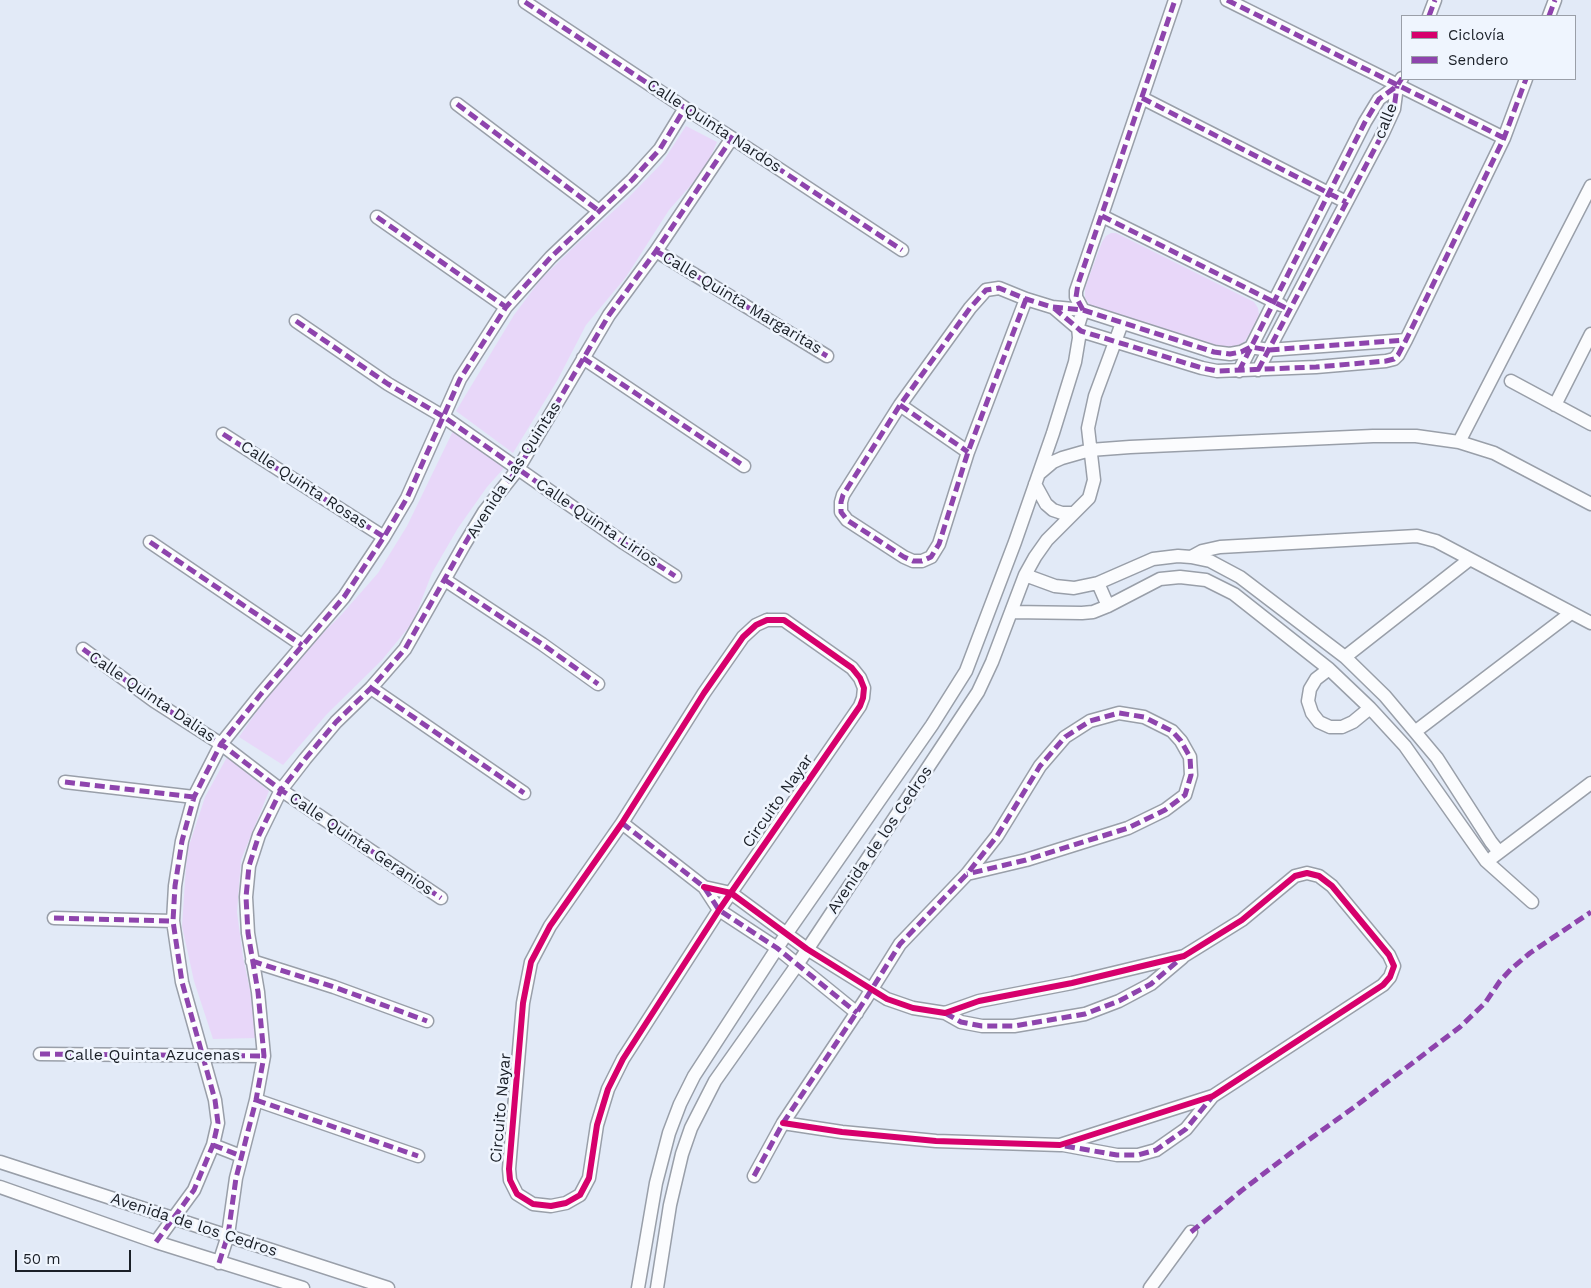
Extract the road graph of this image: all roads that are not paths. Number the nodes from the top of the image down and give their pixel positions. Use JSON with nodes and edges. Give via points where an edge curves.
{"nodes":[{"id":1,"x":1176,"y":0,"type":"edge"},
{"id":2,"x":1227,"y":0,"type":"edge"},
{"id":3,"x":1435,"y":0,"type":"edge"},
{"id":4,"x":1555,"y":0,"type":"edge"},
{"id":5,"x":525,"y":2,"type":"dead end"},
{"id":6,"x":1429,"y":15,"type":"edge"},
{"id":7,"x":1549,"y":15,"type":"edge"},
{"id":8,"x":1526,"y":80,"type":"edge"},
{"id":9,"x":1400,"y":82,"type":"edge"},
{"id":10,"x":1142,"y":98,"type":"junction"},
{"id":11,"x":457,"y":104,"type":"dead end"},
{"id":12,"x":684,"y":108,"type":"junction"},
{"id":13,"x":732,"y":138,"type":"junction"},
{"id":14,"x":1504,"y":138,"type":"junction"},
{"id":15,"x":1591,"y":186,"type":"edge"},
{"id":16,"x":1328,"y":194,"type":"junction"},
{"id":17,"x":1346,"y":202,"type":"junction"},
{"id":18,"x":599,"y":211,"type":"junction"},
{"id":19,"x":1102,"y":216,"type":"junction"},
{"id":20,"x":377,"y":217,"type":"dead end"},
{"id":21,"x":902,"y":250,"type":"dead end"},
{"id":22,"x":656,"y":251,"type":"junction"},
{"id":23,"x":1026,"y":299,"type":"junction"},
{"id":24,"x":1274,"y":301,"type":"junction"},
{"id":25,"x":506,"y":307,"type":"junction"},
{"id":26,"x":1052,"y":307,"type":"junction"},
{"id":27,"x":1083,"y":310,"type":"junction"},
{"id":28,"x":1290,"y":310,"type":"junction"},
{"id":29,"x":296,"y":321,"type":"dead end"},
{"id":30,"x":1122,"y":323,"type":"junction"},
{"id":31,"x":1078,"y":330,"type":"junction"},
{"id":32,"x":1591,"y":334,"type":"edge"},
{"id":33,"x":1406,"y":340,"type":"junction"},
{"id":34,"x":1115,"y":342,"type":"junction"},
{"id":35,"x":1251,"y":347,"type":"junction"},
{"id":36,"x":1268,"y":350,"type":"junction"},
{"id":37,"x":827,"y":356,"type":"dead end"},
{"id":38,"x":584,"y":358,"type":"junction"},
{"id":39,"x":1258,"y":370,"type":"junction"},
{"id":40,"x":1240,"y":371,"type":"junction"},
{"id":41,"x":1511,"y":381,"type":"dead end"},
{"id":42,"x":900,"y":405,"type":"junction"},
{"id":43,"x":1555,"y":405,"type":"junction"},
{"id":44,"x":444,"y":417,"type":"junction"},
{"id":45,"x":1591,"y":424,"type":"edge"},
{"id":46,"x":223,"y":434,"type":"dead end"},
{"id":47,"x":1459,"y":442,"type":"junction"},
{"id":48,"x":1090,"y":450,"type":"junction"},
{"id":49,"x":968,"y":452,"type":"junction"},
{"id":50,"x":744,"y":466,"type":"dead end"},
{"id":51,"x":518,"y":469,"type":"junction"},
{"id":52,"x":1037,"y":480,"type":"junction"},
{"id":53,"x":1591,"y":504,"type":"edge"},
{"id":54,"x":1072,"y":513,"type":"junction"},
{"id":55,"x":384,"y":537,"type":"junction"},
{"id":56,"x":150,"y":542,"type":"dead end"},
{"id":57,"x":1191,"y":557,"type":"junction"},
{"id":58,"x":1470,"y":559,"type":"junction"},
{"id":59,"x":1025,"y":575,"type":"junction"},
{"id":60,"x":676,"y":576,"type":"dead end"},
{"id":61,"x":445,"y":580,"type":"junction"},
{"id":62,"x":1098,"y":583,"type":"junction"},
{"id":63,"x":997,"y":588,"type":"junction"},
{"id":64,"x":1017,"y":596,"type":"junction"},
{"id":65,"x":1108,"y":606,"type":"junction"},
{"id":66,"x":1011,"y":612,"type":"junction"},
{"id":67,"x":1571,"y":612,"type":"junction"},
{"id":68,"x":1591,"y":623,"type":"edge"},
{"id":69,"x":302,"y":645,"type":"junction"},
{"id":70,"x":83,"y":649,"type":"dead end"},
{"id":71,"x":1345,"y":657,"type":"junction"},
{"id":72,"x":1329,"y":668,"type":"junction"},
{"id":73,"x":598,"y":684,"type":"dead end"},
{"id":74,"x":371,"y":688,"type":"junction"},
{"id":75,"x":1370,"y":708,"type":"junction"},
{"id":76,"x":1416,"y":731,"type":"junction"},
{"id":77,"x":221,"y":744,"type":"junction"},
{"id":78,"x":65,"y":782,"type":"dead end"},
{"id":79,"x":1591,"y":783,"type":"edge"},
{"id":80,"x":281,"y":790,"type":"junction"},
{"id":81,"x":524,"y":793,"type":"dead end"},
{"id":82,"x":194,"y":797,"type":"junction"},
{"id":83,"x":622,"y":823,"type":"junction"},
{"id":84,"x":1500,"y":852,"type":"junction"},
{"id":85,"x":1486,"y":861,"type":"junction"},
{"id":86,"x":967,"y":874,"type":"junction"},
{"id":87,"x":704,"y":887,"type":"junction"},
{"id":88,"x":731,"y":893,"type":"junction"},
{"id":89,"x":441,"y":898,"type":"dead end"},
{"id":90,"x":1532,"y":902,"type":"dead end"},
{"id":91,"x":719,"y":910,"type":"junction"},
{"id":92,"x":54,"y":918,"type":"dead end"},
{"id":93,"x":173,"y":921,"type":"junction"},
{"id":94,"x":787,"y":933,"type":"junction"},
{"id":95,"x":777,"y":948,"type":"junction"},
{"id":96,"x":807,"y":949,"type":"junction"},
{"id":97,"x":1184,"y":956,"type":"junction"},
{"id":98,"x":252,"y":961,"type":"junction"},
{"id":99,"x":797,"y":965,"type":"junction"},
{"id":100,"x":870,"y":990,"type":"junction"},
{"id":101,"x":857,"y":1013,"type":"junction"},
{"id":102,"x":945,"y":1013,"type":"junction"},
{"id":103,"x":427,"y":1021,"type":"dead end"},
{"id":104,"x":40,"y":1054,"type":"dead end"},
{"id":105,"x":202,"y":1056,"type":"junction"},
{"id":106,"x":264,"y":1056,"type":"junction"},
{"id":107,"x":1213,"y":1096,"type":"junction"},
{"id":108,"x":256,"y":1100,"type":"junction"},
{"id":109,"x":783,"y":1123,"type":"junction"},
{"id":110,"x":213,"y":1145,"type":"junction"},
{"id":111,"x":1060,"y":1145,"type":"junction"},
{"id":112,"x":241,"y":1156,"type":"junction"},
{"id":113,"x":418,"y":1156,"type":"dead end"},
{"id":114,"x":0,"y":1162,"type":"edge"},
{"id":115,"x":754,"y":1176,"type":"dead end"},
{"id":116,"x":0,"y":1188,"type":"edge"},
{"id":117,"x":172,"y":1218,"type":"junction"},
{"id":118,"x":1192,"y":1232,"type":"dead end"},
{"id":119,"x":228,"y":1235,"type":"junction"},
{"id":120,"x":156,"y":1242,"type":"junction"},
{"id":121,"x":219,"y":1263,"type":"junction"},
{"id":122,"x":303,"y":1288,"type":"edge"},
{"id":123,"x":388,"y":1288,"type":"edge"},
{"id":124,"x":638,"y":1288,"type":"edge"},
{"id":125,"x":657,"y":1288,"type":"edge"},
{"id":126,"x":1150,"y":1288,"type":"edge"}],
"edges":[{"from":1,"to":10,"type":"street"},
{"from":2,"to":9,"type":"street"},
{"from":3,"to":6,"type":"street"},
{"from":4,"to":7,"type":"street"},
{"from":5,"to":12,"type":"street","name":"Calle Quinta Nardos"},
{"from":8,"to":14,"type":"street"},
{"from":9,"to":14,"type":"street"},
{"from":9,"to":16,"type":"street","name":"calle","via":[[1379,99],[1371,111]]},
{"from":9,"to":17,"type":"street","name":"calle","via":[[1394,109]]},
{"from":10,"to":16,"type":"street"},
{"from":10,"to":19,"type":"street"},
{"from":11,"to":18,"type":"street"},
{"from":12,"to":13,"type":"street","name":"Calle Quinta Nardos"},
{"from":12,"to":18,"type":"street","via":[[660,149]]},
{"from":13,"to":21,"type":"street","name":"Calle Quinta Nardos"},
{"from":13,"to":22,"type":"street","name":"Avenida Las Quintas"},
{"from":14,"to":33,"type":"street"},
{"from":15,"to":47,"type":"street"},
{"from":16,"to":17,"type":"street"},
{"from":16,"to":24,"type":"street","name":"calle"},
{"from":17,"to":28,"type":"street","name":"calle"},
{"from":18,"to":25,"type":"street"},
{"from":19,"to":24,"type":"street"},
{"from":19,"to":27,"type":"street","via":[[1076,291]]},
{"from":20,"to":25,"type":"street"},
{"from":22,"to":37,"type":"street","name":"Calle Quinta Margaritas"},
{"from":22,"to":38,"type":"street","name":"Avenida Las Quintas","via":[[609,315]]},
{"from":23,"to":26,"type":"street"},
{"from":23,"to":42,"type":"street","via":[[999,288],[986,290]]},
{"from":23,"to":49,"type":"street"},
{"from":24,"to":28,"type":"street"},
{"from":24,"to":35,"type":"street","name":"calle"},
{"from":25,"to":44,"type":"street","via":[[460,379]]},
{"from":26,"to":27,"type":"street"},
{"from":26,"to":31,"type":"street"},
{"from":27,"to":30,"type":"street"},
{"from":27,"to":31,"type":"street","name":"Avenida de los Cedros"},
{"from":28,"to":36,"type":"street","name":"calle"},
{"from":29,"to":44,"type":"street","name":"Calle Quinta Lirios","via":[[388,384]]},
{"from":30,"to":34,"type":"street","name":"Avenida de los Cedros"},
{"from":30,"to":35,"type":"street","via":[[1214,352],[1230,354]]},
{"from":31,"to":34,"type":"street"},
{"from":31,"to":52,"type":"street","name":"Avenida de los Cedros","via":[[1074,362]]},
{"from":32,"to":43,"type":"street"},
{"from":33,"to":36,"type":"street"},
{"from":33,"to":39,"type":"street","via":[[1394,359]]},
{"from":34,"to":40,"type":"street","via":[[1202,368]]},
{"from":34,"to":48,"type":"street","name":"Avenida de los Cedros","via":[[1095,396],[1088,428]]},
{"from":35,"to":36,"type":"street"},
{"from":35,"to":40,"type":"street","name":"calle"},
{"from":36,"to":39,"type":"street","name":"calle"},
{"from":38,"to":50,"type":"street"},
{"from":38,"to":51,"type":"street","name":"Avenida Las Quintas"},
{"from":39,"to":40,"type":"street"},
{"from":41,"to":43,"type":"street"},
{"from":42,"to":49,"type":"street"},
{"from":42,"to":49,"type":"street","via":[[843,495],[841,512],[847,520],[913,561],[931,557],[939,544]]},
{"from":43,"to":45,"type":"street"},
{"from":44,"to":51,"type":"street","name":"Calle Quinta Lirios"},
{"from":44,"to":55,"type":"street","via":[[407,498]]},
{"from":46,"to":55,"type":"street","name":"Calle Quinta Rosas"},
{"from":47,"to":48,"type":"street","via":[[1416,436],[1373,436]]},
{"from":47,"to":53,"type":"street","via":[[1494,454]]},
{"from":48,"to":52,"type":"street","via":[[1053,462]]},
{"from":48,"to":54,"type":"street","name":"Avenida de los Cedros","via":[[1093,489]]},
{"from":51,"to":60,"type":"street","name":"Calle Quinta Lirios"},
{"from":51,"to":61,"type":"street","name":"Avenida Las Quintas","via":[[484,512]]},
{"from":52,"to":54,"type":"street","via":[[1046,504],[1053,510]]},
{"from":52,"to":63,"type":"street","name":"Avenida de los Cedros"},
{"from":54,"to":59,"type":"street","name":"Avenida de los Cedros","via":[[1047,540]]},
{"from":55,"to":69,"type":"street","via":[[344,597]]},
{"from":56,"to":69,"type":"street"},
{"from":57,"to":58,"type":"street","via":[[1220,547],[1418,536],[1436,541]]},
{"from":57,"to":62,"type":"street","via":[[1153,559]]},
{"from":57,"to":71,"type":"street","via":[[1210,561],[1240,577]]},
{"from":58,"to":67,"type":"street"},
{"from":58,"to":71,"type":"street"},
{"from":59,"to":62,"type":"street","via":[[1056,586],[1074,588]]},
{"from":59,"to":64,"type":"street","name":"Avenida de los Cedros"},
{"from":61,"to":73,"type":"street"},
{"from":61,"to":74,"type":"street","name":"Avenida Las Quintas","via":[[405,649]]},
{"from":62,"to":65,"type":"street"},
{"from":63,"to":64,"type":"street"},
{"from":63,"to":94,"type":"street","name":"Avenida de los Cedros","via":[[966,671],[951,696]]},
{"from":64,"to":66,"type":"street","name":"Avenida de los Cedros"},
{"from":65,"to":66,"type":"street","via":[[1082,613]]},
{"from":65,"to":72,"type":"street","via":[[1160,580],[1180,577],[1206,580],[1234,594]]},
{"from":66,"to":96,"type":"street","name":"Avenida de los Cedros","via":[[978,692]]},
{"from":67,"to":68,"type":"street"},
{"from":67,"to":76,"type":"street"},
{"from":69,"to":77,"type":"street"},
{"from":70,"to":77,"type":"street","name":"Calle Quinta Dalias","via":[[154,701]]},
{"from":71,"to":76,"type":"street"},
{"from":72,"to":75,"type":"street"},
{"from":72,"to":75,"type":"street","via":[[1310,689],[1308,701],[1319,722],[1330,727],[1342,727]]},
{"from":74,"to":80,"type":"street","name":"Avenida Las Quintas","via":[[336,722]]},
{"from":74,"to":81,"type":"street"},
{"from":75,"to":85,"type":"street","via":[[1405,746]]},
{"from":76,"to":84,"type":"street"},
{"from":77,"to":80,"type":"street","name":"Calle Quinta Dalias"},
{"from":77,"to":82,"type":"street"},
{"from":78,"to":82,"type":"street"},
{"from":79,"to":84,"type":"street"},
{"from":80,"to":89,"type":"street","name":"Calle Quinta Geranios"},
{"from":80,"to":98,"type":"street","name":"Avenida Las Quintas","via":[[259,835],[249,866],[246,897]]},
{"from":82,"to":93,"type":"street","via":[[182,841]]},
{"from":83,"to":87,"type":"street"},
{"from":83,"to":88,"type":"street","name":"Circuito Nayar","via":[[743,637],[767,620],[784,620],[852,668],[864,688],[863,698]]},
{"from":83,"to":91,"type":"street","name":"Circuito Nayar","via":[[550,926],[531,962],[523,1003],[509,1153],[510,1180],[518,1194],[533,1204],[551,1206],[566,1203],[580,1195],[589,1178],[597,1125],[608,1089],[622,1059]]},
{"from":84,"to":85,"type":"street"},
{"from":85,"to":90,"type":"street"},
{"from":86,"to":86,"type":"street","via":[[1026,860],[1128,828],[1165,810],[1185,795],[1191,775],[1190,757],[1181,741],[1172,731],[1144,717],[1119,713],[1090,721],[1065,737],[1040,766],[996,836]]},
{"from":86,"to":100,"type":"street","via":[[900,944]]},
{"from":87,"to":88,"type":"street"},
{"from":87,"to":91,"type":"street"},
{"from":88,"to":91,"type":"street","name":"Circuito Nayar"},
{"from":88,"to":94,"type":"street"},
{"from":91,"to":95,"type":"street"},
{"from":92,"to":93,"type":"street"},
{"from":93,"to":105,"type":"street","via":[[182,982]]},
{"from":94,"to":95,"type":"street","name":"Avenida de los Cedros"},
{"from":94,"to":96,"type":"street"},
{"from":95,"to":99,"type":"street"},
{"from":95,"to":124,"type":"street","name":"Avenida de los Cedros","via":[[694,1076],[680,1104],[656,1183]]},
{"from":96,"to":99,"type":"street","name":"Avenida de los Cedros"},
{"from":96,"to":100,"type":"street"},
{"from":97,"to":102,"type":"street","via":[[979,1001]]},
{"from":97,"to":102,"type":"street","via":[[1151,984],[1085,1014],[1014,1026],[982,1026],[961,1022]]},
{"from":97,"to":107,"type":"street","via":[[1242,920],[1295,876],[1307,873],[1319,876],[1332,886],[1389,955],[1394,966],[1383,985]]},
{"from":98,"to":103,"type":"street"},
{"from":98,"to":106,"type":"street","name":"Avenida Las Quintas"},
{"from":99,"to":101,"type":"street"},
{"from":99,"to":125,"type":"street","name":"Avenida de los Cedros","via":[[715,1081],[691,1128],[670,1205]]},
{"from":100,"to":101,"type":"street"},
{"from":100,"to":102,"type":"street","via":[[913,1008]]},
{"from":101,"to":109,"type":"street"},
{"from":104,"to":105,"type":"street","name":"Calle Quinta Azucenas"},
{"from":105,"to":106,"type":"street","name":"Calle Quinta Azucenas"},
{"from":105,"to":110,"type":"street","via":[[215,1100],[218,1124]]},
{"from":106,"to":108,"type":"street","name":"Avenida Las Quintas"},
{"from":107,"to":111,"type":"street"},
{"from":107,"to":111,"type":"street","via":[[1186,1129],[1156,1150],[1117,1155]]},
{"from":108,"to":112,"type":"street","name":"Avenida Las Quintas"},
{"from":108,"to":113,"type":"street"},
{"from":109,"to":111,"type":"street","via":[[936,1141]]},
{"from":109,"to":115,"type":"street"},
{"from":110,"to":112,"type":"street"},
{"from":110,"to":117,"type":"street","via":[[194,1190]]},
{"from":112,"to":119,"type":"street","name":"Avenida Las Quintas"},
{"from":114,"to":117,"type":"street","name":"Avenida de los Cedros"},
{"from":116,"to":120,"type":"street","name":"Avenida de los Cedros"},
{"from":117,"to":119,"type":"street","name":"Avenida de los Cedros"},
{"from":117,"to":120,"type":"street"},
{"from":118,"to":126,"type":"street"},
{"from":119,"to":121,"type":"street","name":"Avenida Las Quintas"},
{"from":119,"to":123,"type":"street","name":"Avenida de los Cedros"},
{"from":120,"to":121,"type":"street","name":"Avenida de los Cedros"},
{"from":121,"to":122,"type":"street","name":"Avenida de los Cedros"}]}
